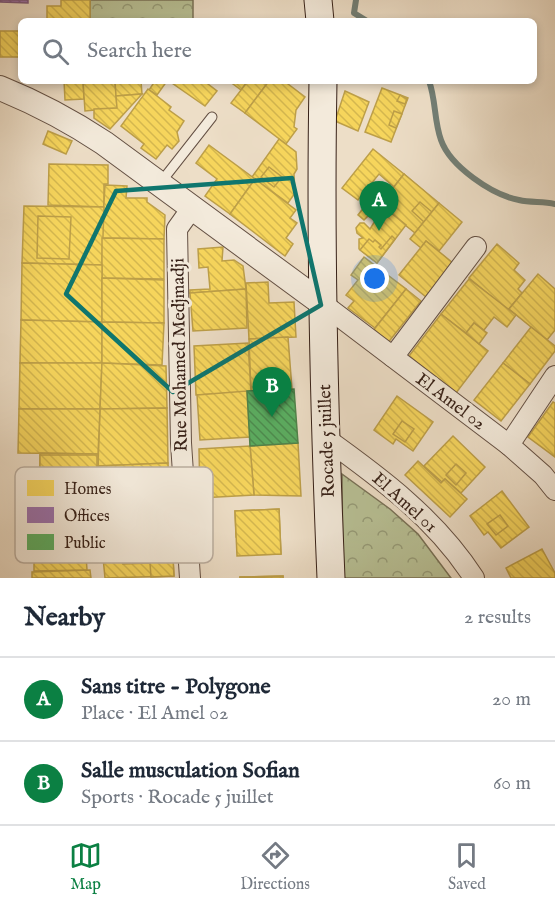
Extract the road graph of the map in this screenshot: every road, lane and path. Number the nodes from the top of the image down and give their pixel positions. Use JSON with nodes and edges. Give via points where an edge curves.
{"nodes":[{"id":1,"x":318,"y":0,"type":"edge"},
{"id":2,"x":320,"y":18,"type":"edge"},
{"id":3,"x":322,"y":84,"type":"edge"},
{"id":4,"x":0,"y":88,"type":"edge"},
{"id":5,"x":212,"y":117,"type":"dead end"},
{"id":6,"x":159,"y":184,"type":"junction"},
{"id":7,"x":192,"y":208,"type":"junction"},
{"id":8,"x":476,"y":247,"type":"dead end"},
{"id":9,"x":323,"y":304,"type":"junction"},
{"id":10,"x":393,"y":357,"type":"junction"},
{"id":11,"x":555,"y":376,"type":"edge"},
{"id":12,"x":325,"y":438,"type":"junction"},
{"id":13,"x":509,"y":445,"type":"junction"},
{"id":14,"x":183,"y":467,"type":"edge"},
{"id":15,"x":555,"y":490,"type":"edge"},
{"id":16,"x":189,"y":563,"type":"edge"},
{"id":17,"x":190,"y":578,"type":"edge"},
{"id":18,"x":331,"y":578,"type":"edge"},
{"id":19,"x":474,"y":578,"type":"edge"}],
"edges":[{"from":1,"to":2,"type":"main road"},
{"from":3,"to":9,"type":"main road","name":"Rocade 5 juillet"},
{"from":4,"to":6,"type":"street","via":[[74,123]]},
{"from":5,"to":6,"type":"lane"},
{"from":6,"to":7,"type":"street"},
{"from":7,"to":9,"type":"street"},
{"from":7,"to":14,"type":"street","name":"Rue Mohamed Medjmadji","via":[[177,229]]},
{"from":8,"to":10,"type":"street"},
{"from":9,"to":10,"type":"street","name":"El Amel 02"},
{"from":9,"to":12,"type":"main road","name":"Rocade 5 juillet"},
{"from":10,"to":13,"type":"street","name":"El Amel 02"},
{"from":11,"to":13,"type":"street"},
{"from":12,"to":18,"type":"main road","name":"Rocade 5 juillet"},
{"from":12,"to":19,"type":"street","name":"El Amel 01","via":[[408,501],[437,529]]},
{"from":13,"to":15,"type":"street","name":"El Amel 02"},
{"from":16,"to":17,"type":"street","name":"Rue Mohamed Medjmadji"}]}
